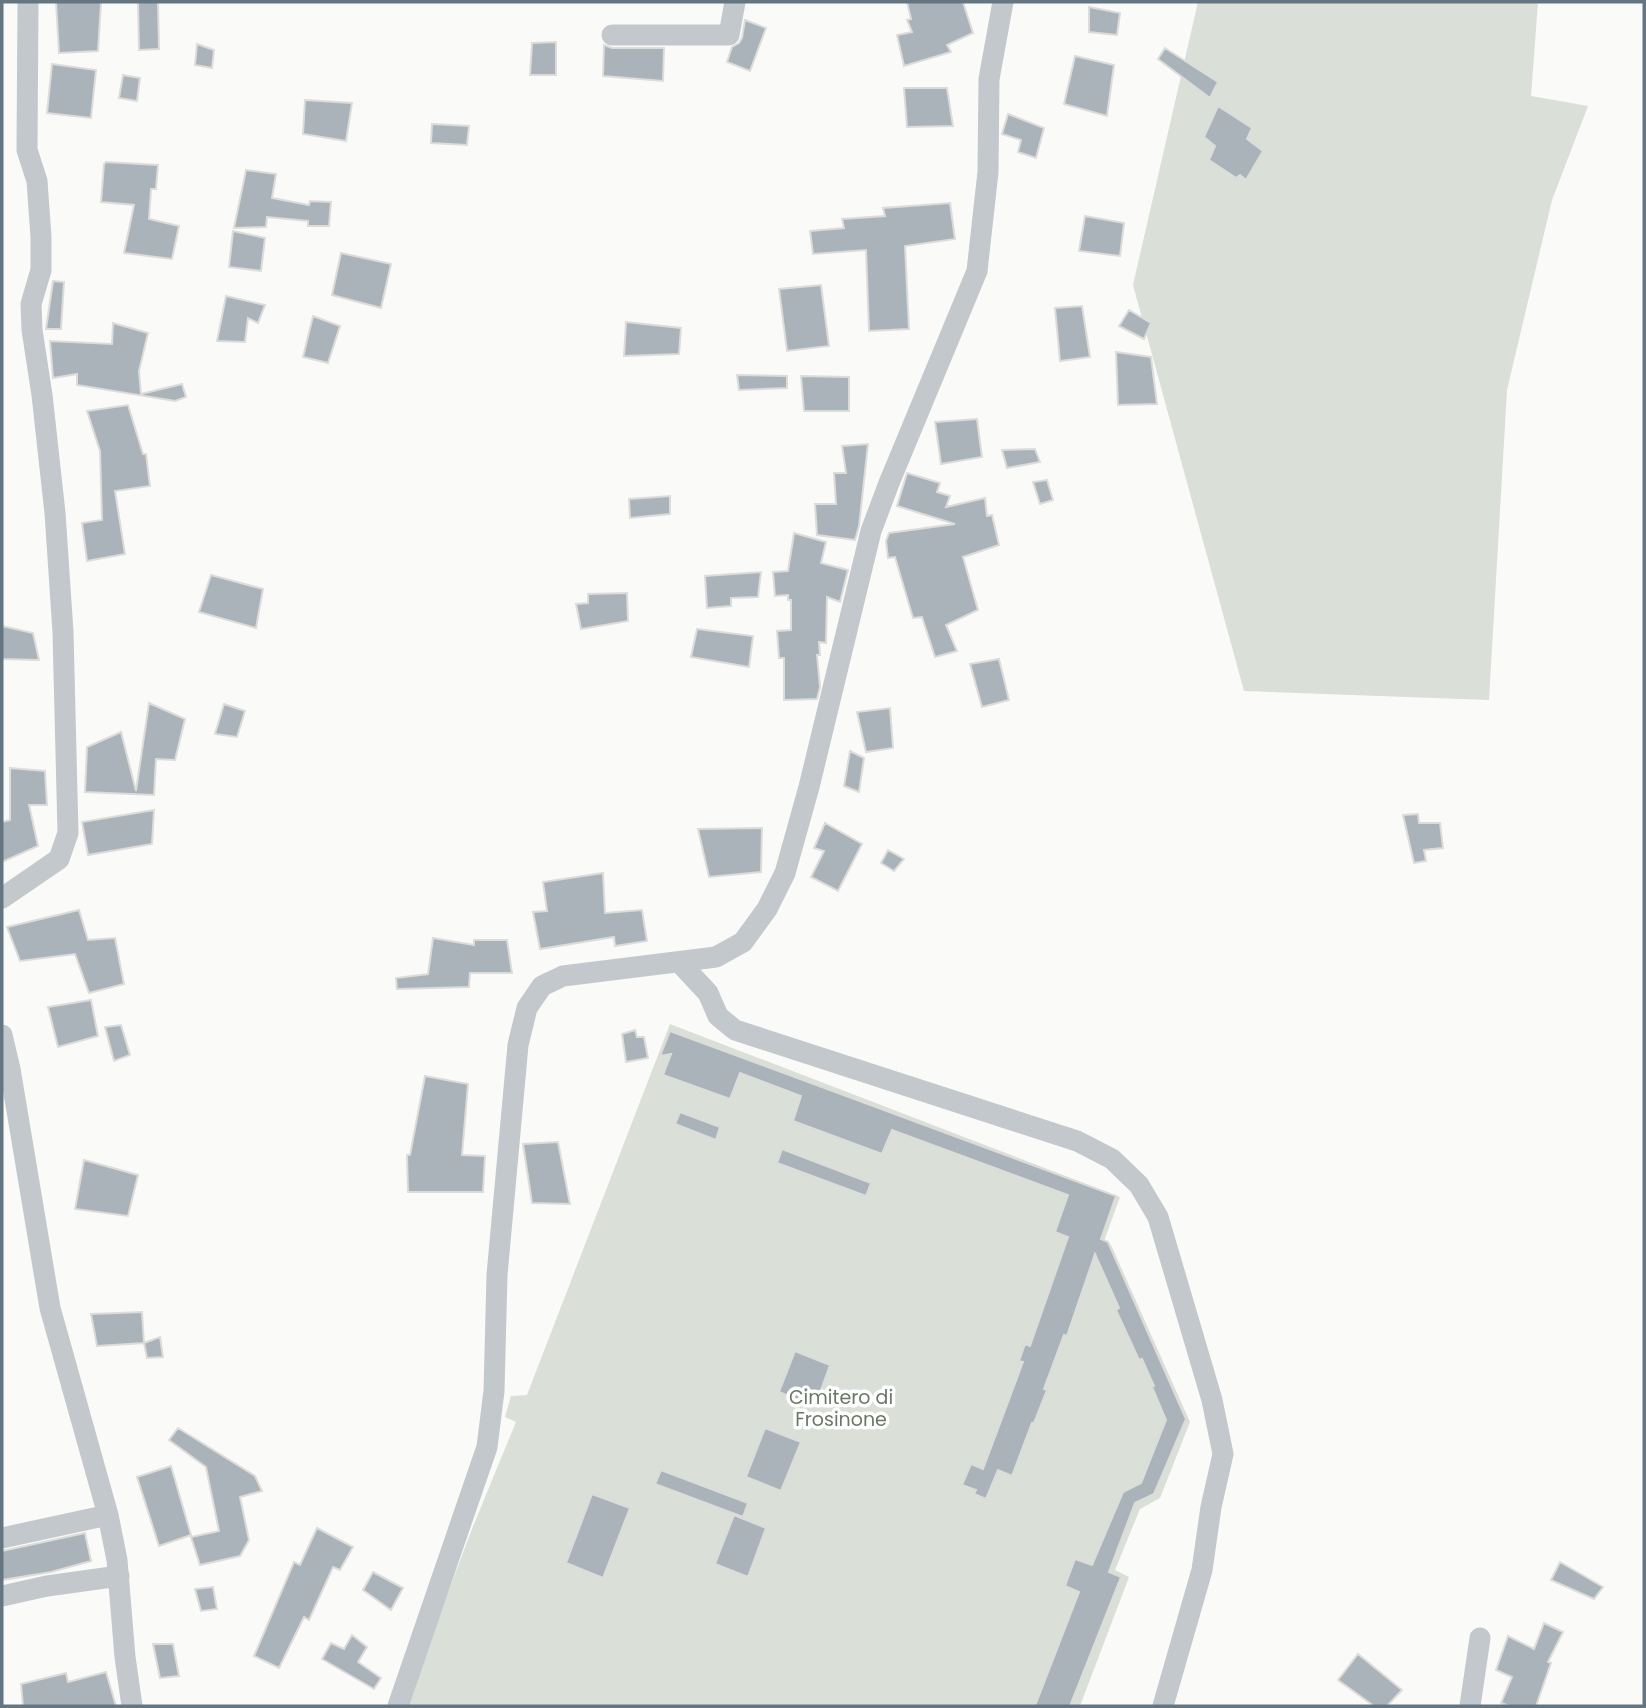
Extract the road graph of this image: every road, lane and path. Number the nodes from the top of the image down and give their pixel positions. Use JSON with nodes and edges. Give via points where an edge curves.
{"nodes":[{"id":1,"x":28,"y":2,"type":"edge"},
{"id":2,"x":735,"y":2,"type":"edge"},
{"id":3,"x":1003,"y":2,"type":"edge"},
{"id":4,"x":612,"y":35,"type":"dead end"},
{"id":5,"x":2,"y":898,"type":"edge"},
{"id":6,"x":732,"y":948,"type":"junction"},
{"id":7,"x":680,"y":963,"type":"junction"},
{"id":8,"x":708,"y":993,"type":"junction"},
{"id":9,"x":2,"y":1035,"type":"edge"},
{"id":10,"x":108,"y":1515,"type":"junction"},
{"id":11,"x":2,"y":1538,"type":"edge"},
{"id":12,"x":119,"y":1576,"type":"junction"},
{"id":13,"x":2,"y":1595,"type":"edge"},
{"id":14,"x":1480,"y":1638,"type":"dead end"},
{"id":15,"x":132,"y":1706,"type":"edge"},
{"id":16,"x":398,"y":1706,"type":"edge"},
{"id":17,"x":1163,"y":1706,"type":"edge"},
{"id":18,"x":1470,"y":1706,"type":"edge"}],
"edges":[{"from":1,"to":5,"type":"street","via":[[27,150],[37,181],[41,237],[32,330],[58,553],[68,833],[59,859]]},
{"from":2,"to":4,"type":"street","via":[[729,35]]},
{"from":3,"to":6,"type":"street","via":[[989,79],[988,172],[977,271],[871,531],[785,873],[767,909],[743,942]]},
{"from":6,"to":7,"type":"street","via":[[716,957]]},
{"from":6,"to":8,"type":"street"},
{"from":7,"to":8,"type":"street"},
{"from":7,"to":16,"type":"street","via":[[563,976],[541,986],[527,1008],[518,1045],[497,1275],[494,1391],[487,1447]]},
{"from":8,"to":17,"type":"street","via":[[718,1016],[735,1030],[1077,1141],[1112,1159],[1139,1185],[1158,1217],[1212,1400],[1223,1454],[1202,1570]]},
{"from":9,"to":10,"type":"street","via":[[50,1308]]},
{"from":10,"to":11,"type":"street"},
{"from":10,"to":12,"type":"street"},
{"from":12,"to":13,"type":"street"},
{"from":12,"to":15,"type":"street"},
{"from":14,"to":18,"type":"street"}]}
